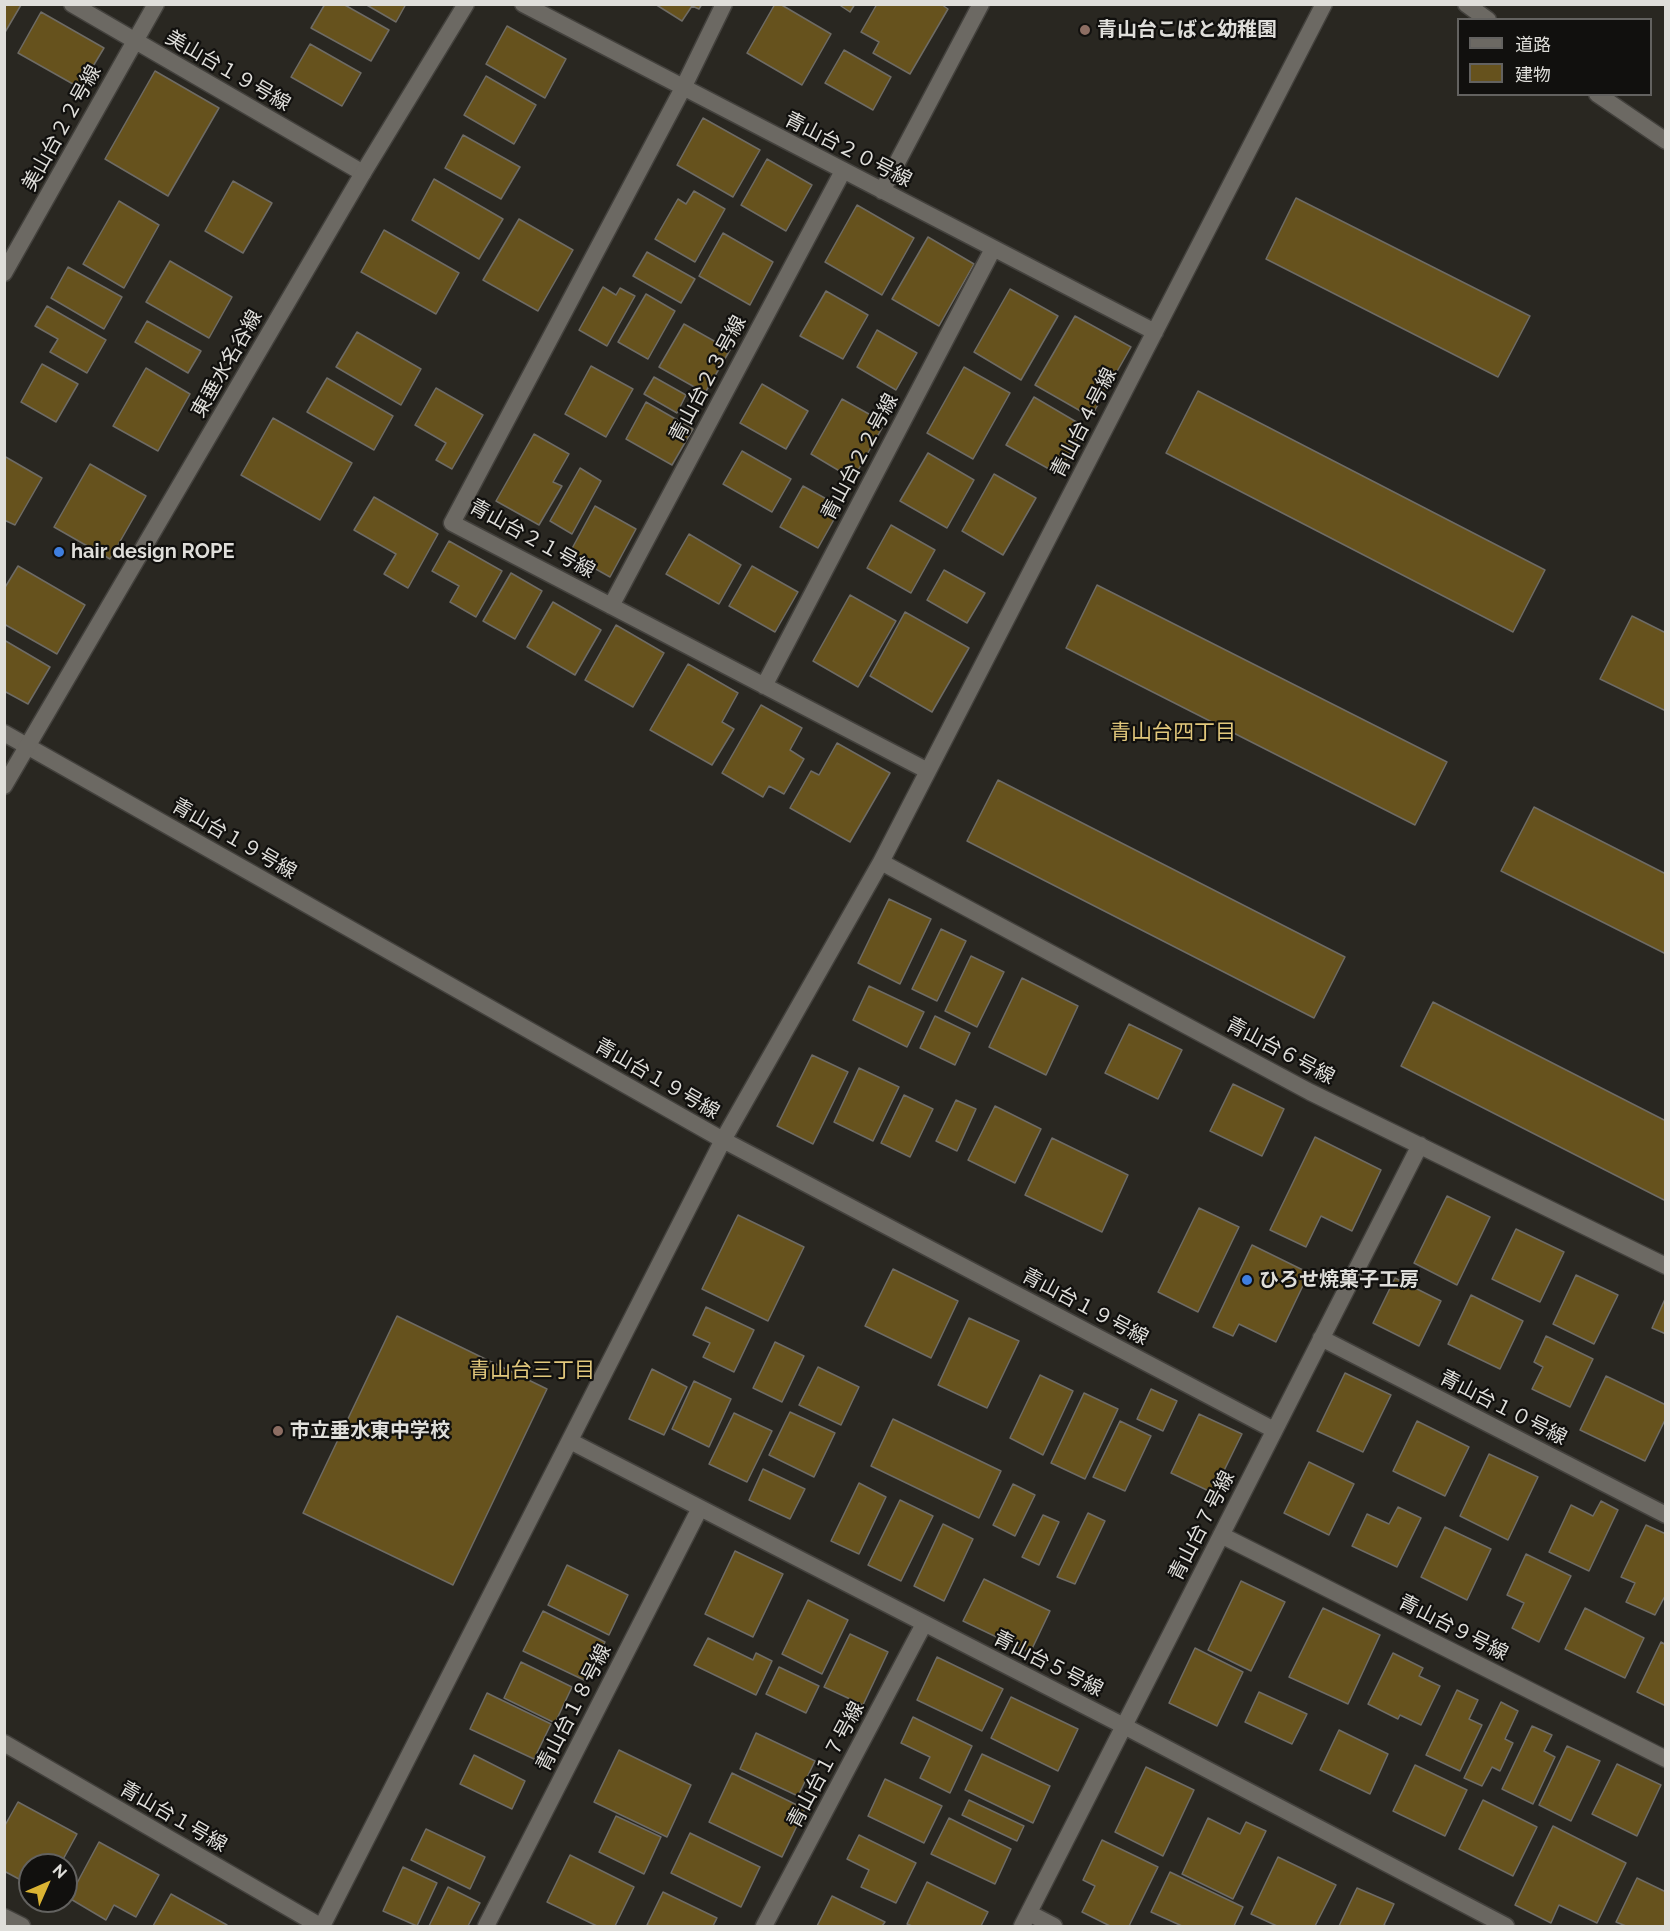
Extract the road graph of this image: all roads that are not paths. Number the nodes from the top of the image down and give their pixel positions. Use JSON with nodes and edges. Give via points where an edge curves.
{"nodes":[{"id":1,"x":72,"y":4,"type":"edge"},
{"id":2,"x":156,"y":4,"type":"edge"},
{"id":3,"x":466,"y":4,"type":"edge"},
{"id":4,"x":523,"y":4,"type":"edge"},
{"id":5,"x":724,"y":4,"type":"edge"},
{"id":6,"x":981,"y":4,"type":"edge"},
{"id":7,"x":1324,"y":4,"type":"edge"},
{"id":8,"x":1466,"y":4,"type":"edge"},
{"id":9,"x":1485,"y":18,"type":"edge"},
{"id":10,"x":135,"y":41,"type":"junction"},
{"id":11,"x":683,"y":88,"type":"junction"},
{"id":12,"x":1600,"y":96,"type":"edge"},
{"id":13,"x":1665,"y":141,"type":"edge"},
{"id":14,"x":843,"y":171,"type":"junction"},
{"id":15,"x":363,"y":173,"type":"junction"},
{"id":16,"x":882,"y":192,"type":"junction"},
{"id":17,"x":993,"y":249,"type":"junction"},
{"id":18,"x":4,"y":273,"type":"edge"},
{"id":19,"x":1155,"y":332,"type":"junction"},
{"id":20,"x":611,"y":606,"type":"junction"},
{"id":21,"x":764,"y":686,"type":"junction"},
{"id":22,"x":4,"y":733,"type":"edge"},
{"id":23,"x":28,"y":747,"type":"junction"},
{"id":24,"x":928,"y":771,"type":"junction"},
{"id":25,"x":4,"y":786,"type":"edge"},
{"id":26,"x":881,"y":861,"type":"junction"},
{"id":27,"x":723,"y":1140,"type":"junction"},
{"id":28,"x":1420,"y":1145,"type":"junction"},
{"id":29,"x":1665,"y":1266,"type":"edge"},
{"id":30,"x":1321,"y":1338,"type":"junction"},
{"id":31,"x":1274,"y":1430,"type":"junction"},
{"id":32,"x":570,"y":1441,"type":"junction"},
{"id":33,"x":700,"y":1508,"type":"junction"},
{"id":34,"x":1665,"y":1515,"type":"edge"},
{"id":35,"x":1221,"y":1535,"type":"junction"},
{"id":36,"x":924,"y":1624,"type":"junction"},
{"id":37,"x":1124,"y":1726,"type":"junction"},
{"id":38,"x":4,"y":1743,"type":"edge"},
{"id":39,"x":1665,"y":1759,"type":"edge"},
{"id":40,"x":4,"y":1917,"type":"edge"},
{"id":41,"x":1026,"y":1920,"type":"edge"},
{"id":42,"x":22,"y":1926,"type":"edge"},
{"id":43,"x":321,"y":1926,"type":"edge"},
{"id":44,"x":486,"y":1926,"type":"edge"},
{"id":45,"x":764,"y":1926,"type":"edge"},
{"id":46,"x":1054,"y":1926,"type":"edge"},
{"id":47,"x":1506,"y":1926,"type":"edge"}],
"edges":[{"from":1,"to":10,"type":"street","name":"美山台１９号線"},
{"from":2,"to":10,"type":"street","name":"美山台２２号線"},
{"from":3,"to":15,"type":"street","name":"東垂水名谷線"},
{"from":4,"to":11,"type":"street","name":"青山台２０号線"},
{"from":5,"to":11,"type":"street"},
{"from":6,"to":16,"type":"street"},
{"from":7,"to":19,"type":"street","name":"青山台４号線"},
{"from":8,"to":9,"type":"street"},
{"from":10,"to":15,"type":"street","name":"美山台１９号線"},
{"from":10,"to":18,"type":"street","name":"美山台２２号線"},
{"from":11,"to":14,"type":"street","name":"青山台２０号線"},
{"from":11,"to":20,"type":"street","name":"青山台２１号線","via":[[452,523]]},
{"from":12,"to":13,"type":"street"},
{"from":14,"to":16,"type":"street","name":"青山台２０号線"},
{"from":14,"to":20,"type":"street","name":"青山台２３号線"},
{"from":15,"to":23,"type":"street","name":"東垂水名谷線"},
{"from":16,"to":17,"type":"street","name":"青山台２０号線"},
{"from":17,"to":19,"type":"street","name":"青山台２０号線"},
{"from":17,"to":21,"type":"street","name":"青山台２２号線"},
{"from":19,"to":24,"type":"street","name":"青山台４号線"},
{"from":20,"to":21,"type":"street","name":"青山台２１号線"},
{"from":21,"to":24,"type":"street","name":"青山台２１号線"},
{"from":22,"to":23,"type":"street","name":"青山台１９号線"},
{"from":23,"to":25,"type":"street","name":"東垂水名谷線"},
{"from":23,"to":27,"type":"street","name":"青山台１９号線"},
{"from":24,"to":26,"type":"street","name":"青山台４号線"},
{"from":26,"to":27,"type":"street","name":"青山台４号線"},
{"from":26,"to":28,"type":"street","name":"青山台６号線","via":[[1311,1092]]},
{"from":27,"to":31,"type":"street","name":"青山台１９号線"},
{"from":27,"to":32,"type":"street","name":"青山台４号線"},
{"from":28,"to":29,"type":"street","name":"青山台６号線"},
{"from":28,"to":30,"type":"street","name":"青山台７号線"},
{"from":30,"to":31,"type":"street","name":"青山台７号線"},
{"from":30,"to":34,"type":"street","name":"青山台１０号線"},
{"from":31,"to":35,"type":"street","name":"青山台７号線"},
{"from":32,"to":33,"type":"street","name":"青山台５号線"},
{"from":32,"to":43,"type":"street","name":"青山台４号線"},
{"from":33,"to":36,"type":"street","name":"青山台５号線"},
{"from":33,"to":44,"type":"street","name":"青山台１８号線"},
{"from":35,"to":37,"type":"street","name":"青山台７号線"},
{"from":35,"to":39,"type":"street","name":"青山台９号線"},
{"from":36,"to":37,"type":"street","name":"青山台５号線"},
{"from":36,"to":45,"type":"street","name":"青山台１７号線"},
{"from":37,"to":41,"type":"street","name":"青山台７号線"},
{"from":37,"to":47,"type":"street","name":"青山台５号線"},
{"from":38,"to":43,"type":"street","name":"青山台１号線"},
{"from":40,"to":42,"type":"street"},
{"from":41,"to":46,"type":"street"}]}
